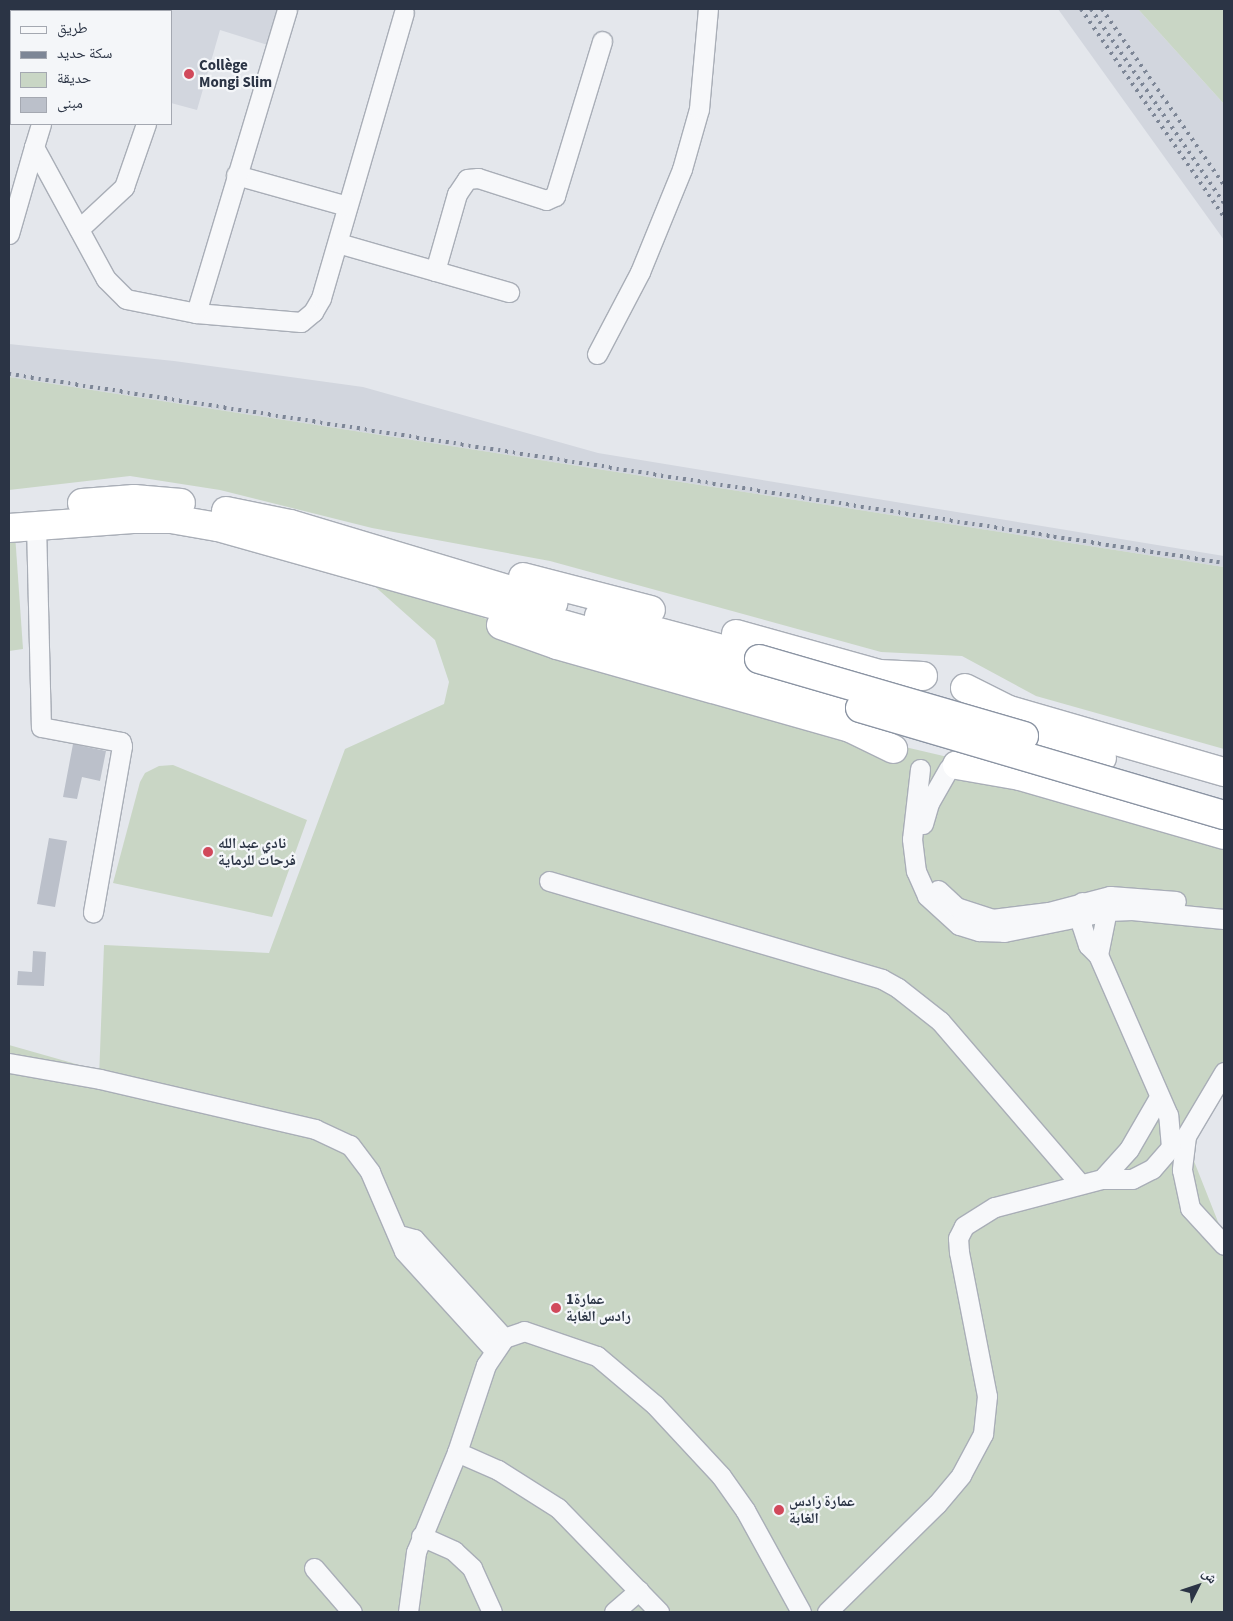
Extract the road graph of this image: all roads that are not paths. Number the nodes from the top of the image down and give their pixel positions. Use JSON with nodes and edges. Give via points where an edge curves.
{"nodes":[{"id":1,"x":287,"y":9,"type":"edge"},
{"id":2,"x":708,"y":9,"type":"edge"},
{"id":3,"x":400,"y":10,"type":"edge"},
{"id":4,"x":602,"y":41,"type":"dead end"},
{"id":5,"x":40,"y":125,"type":"edge"},
{"id":6,"x":146,"y":125,"type":"edge"},
{"id":7,"x":34,"y":147,"type":"junction"},
{"id":8,"x":236,"y":174,"type":"junction"},
{"id":9,"x":347,"y":206,"type":"junction"},
{"id":10,"x":79,"y":229,"type":"junction"},
{"id":11,"x":9,"y":234,"type":"edge"},
{"id":12,"x":338,"y":244,"type":"junction"},
{"id":13,"x":435,"y":270,"type":"junction"},
{"id":14,"x":509,"y":292,"type":"dead end"},
{"id":15,"x":196,"y":313,"type":"junction"},
{"id":16,"x":597,"y":354,"type":"dead end"},
{"id":17,"x":9,"y":511,"type":"edge"},
{"id":18,"x":36,"y":524,"type":"junction"},
{"id":19,"x":9,"y":528,"type":"edge"},
{"id":20,"x":408,"y":559,"type":"junction"},
{"id":21,"x":374,"y":574,"type":"junction"},
{"id":22,"x":577,"y":619,"type":"junction"},
{"id":23,"x":923,"y":676,"type":"junction"},
{"id":24,"x":964,"y":688,"type":"junction"},
{"id":25,"x":893,"y":749,"type":"junction"},
{"id":26,"x":953,"y":766,"type":"junction"},
{"id":27,"x":920,"y":769,"type":"junction"},
{"id":28,"x":1224,"y":772,"type":"edge"},
{"id":29,"x":1224,"y":792,"type":"edge"},
{"id":30,"x":1224,"y":815,"type":"edge"},
{"id":31,"x":1224,"y":835,"type":"edge"},
{"id":32,"x":549,"y":880,"type":"dead end"},
{"id":33,"x":1109,"y":904,"type":"junction"},
{"id":34,"x":1224,"y":906,"type":"edge"},
{"id":35,"x":1081,"y":909,"type":"junction"},
{"id":36,"x":93,"y":912,"type":"dead end"},
{"id":37,"x":1224,"y":919,"type":"edge"},
{"id":38,"x":1098,"y":955,"type":"junction"},
{"id":39,"x":9,"y":1063,"type":"edge"},
{"id":40,"x":1224,"y":1072,"type":"edge"},
{"id":41,"x":1158,"y":1099,"type":"junction"},
{"id":42,"x":1102,"y":1179,"type":"junction"},
{"id":43,"x":1080,"y":1184,"type":"junction"},
{"id":44,"x":1224,"y":1245,"type":"edge"},
{"id":45,"x":499,"y":1344,"type":"junction"},
{"id":46,"x":457,"y":1452,"type":"junction"},
{"id":47,"x":422,"y":1536,"type":"junction"},
{"id":48,"x":314,"y":1568,"type":"dead end"},
{"id":49,"x":639,"y":1590,"type":"junction"},
{"id":50,"x":352,"y":1612,"type":"edge"},
{"id":51,"x":408,"y":1612,"type":"edge"},
{"id":52,"x":492,"y":1612,"type":"edge"},
{"id":53,"x":614,"y":1612,"type":"edge"},
{"id":54,"x":659,"y":1612,"type":"edge"},
{"id":55,"x":801,"y":1612,"type":"edge"},
{"id":56,"x":827,"y":1612,"type":"edge"}],
"edges":[{"from":1,"to":8,"type":"street"},
{"from":2,"to":16,"type":"street","via":[[699,109],[682,169],[644,265]]},
{"from":3,"to":9,"type":"street"},
{"from":4,"to":13,"type":"street","via":[[555,196],[546,200],[478,178],[467,179],[457,194]]},
{"from":5,"to":7,"type":"street"},
{"from":6,"to":10,"type":"street","via":[[124,186]]},
{"from":7,"to":10,"type":"street"},
{"from":7,"to":11,"type":"street"},
{"from":8,"to":9,"type":"street"},
{"from":8,"to":15,"type":"street"},
{"from":9,"to":12,"type":"street"},
{"from":10,"to":15,"type":"street","via":[[106,279],[126,299]]},
{"from":12,"to":13,"type":"street"},
{"from":12,"to":15,"type":"street","via":[[321,298],[313,312],[300,322]]},
{"from":13,"to":14,"type":"street"},
{"from":17,"to":20,"type":"highway","via":[[134,499],[189,504],[290,524]]},
{"from":18,"to":19,"type":"highway"},
{"from":18,"to":21,"type":"highway","via":[[171,519],[292,546]]},
{"from":18,"to":36,"type":"street","via":[[41,727],[121,742],[122,746]]},
{"from":20,"to":22,"type":"highway"},
{"from":20,"to":23,"type":"highway","via":[[548,581],[879,674]]},
{"from":21,"to":22,"type":"highway"},
{"from":21,"to":25,"type":"highway","via":[[413,596],[557,645],[850,728]]},
{"from":22,"to":29,"type":"highway","bridge":true},
{"from":22,"to":30,"type":"highway","bridge":true},
{"from":23,"to":24,"type":"street","via":[[952,680]]},
{"from":23,"to":25,"type":"street","via":[[909,682],[888,705],[886,728]]},
{"from":24,"to":26,"type":"street","via":[[975,702],[980,719],[978,737],[970,753]]},
{"from":24,"to":28,"type":"highway","via":[[1009,710]]},
{"from":25,"to":27,"type":"street","via":[[905,762]]},
{"from":26,"to":27,"type":"street"},
{"from":26,"to":31,"type":"highway","via":[[1020,776]]},
{"from":26,"to":35,"type":"street","via":[[927,808],[922,843],[928,872],[945,898],[968,913],[992,919]]},
{"from":27,"to":35,"type":"street","via":[[913,860],[923,889],[945,915],[959,924],[990,932],[1023,930]]},
{"from":32,"to":43,"type":"street","via":[[882,979],[898,988],[940,1021]]},
{"from":33,"to":34,"type":"street"},
{"from":33,"to":35,"type":"street"},
{"from":33,"to":37,"type":"street"},
{"from":33,"to":38,"type":"street"},
{"from":35,"to":38,"type":"street","via":[[1088,945]]},
{"from":38,"to":41,"type":"street"},
{"from":39,"to":45,"type":"street","via":[[100,1079],[334,1136],[350,1145],[370,1172],[399,1235],[414,1239]]},
{"from":40,"to":44,"type":"street","via":[[1186,1136],[1182,1170],[1190,1208]]},
{"from":41,"to":42,"type":"street","via":[[1129,1149]]},
{"from":41,"to":42,"type":"street","via":[[1168,1115],[1172,1131],[1171,1147],[1165,1157],[1152,1169],[1132,1179]]},
{"from":42,"to":43,"type":"street"},
{"from":43,"to":56,"type":"street","via":[[995,1207],[964,1226],[958,1238],[959,1252],[987,1396],[983,1434],[961,1476],[937,1504]]},
{"from":45,"to":46,"type":"street"},
{"from":45,"to":55,"type":"street","via":[[524,1330],[561,1340],[597,1356],[626,1377],[720,1476],[744,1510]]},
{"from":46,"to":47,"type":"street"},
{"from":46,"to":49,"type":"street","via":[[537,1492],[585,1534]]},
{"from":47,"to":51,"type":"street","via":[[409,1586]]},
{"from":47,"to":52,"type":"street","via":[[454,1551],[472,1568]]},
{"from":48,"to":50,"type":"street"},
{"from":49,"to":53,"type":"street"},
{"from":49,"to":54,"type":"street"}]}
